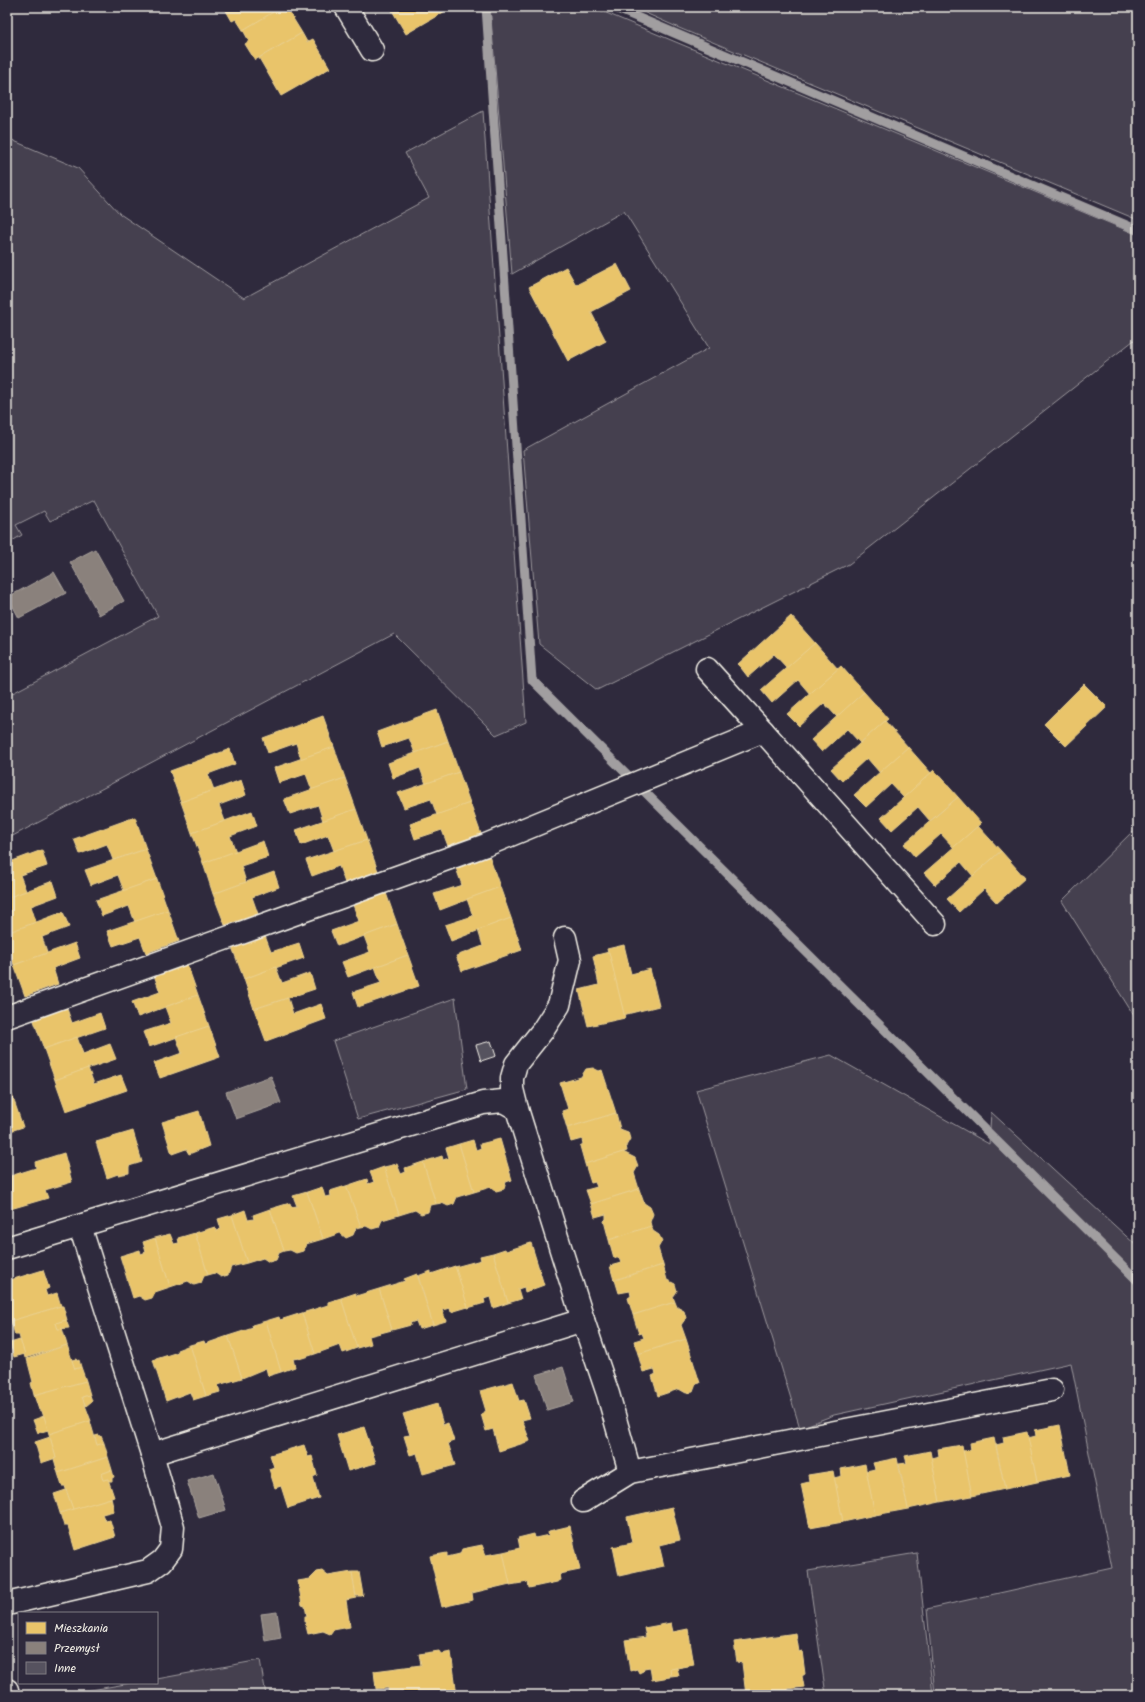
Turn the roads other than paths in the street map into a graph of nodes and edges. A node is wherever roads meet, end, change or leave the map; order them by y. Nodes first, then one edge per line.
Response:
1 (346, 7) edge
2 (372, 50) dead end
3 (707, 669) dead end
4 (763, 731) junction
5 (935, 924) dead end
6 (565, 938) dead end
7 (7, 1017) edge
8 (517, 1109) junction
9 (80, 1226) junction
10 (7, 1248) edge
11 (583, 1320) junction
12 (1052, 1390) dead end
13 (152, 1454) junction
14 (630, 1472) junction
15 (583, 1501) dead end
16 (7, 1604) edge
17 (7, 1690) edge
18 (8, 1695) edge

1 - 2 street
3 - 4 street
4 - 5 street
4 - 7 street
6 - 8 street
8 - 9 street
8 - 11 street
9 - 10 street
9 - 13 street
11 - 13 street
11 - 14 street
12 - 14 street
13 - 16 street
14 - 15 street
17 - 18 street

